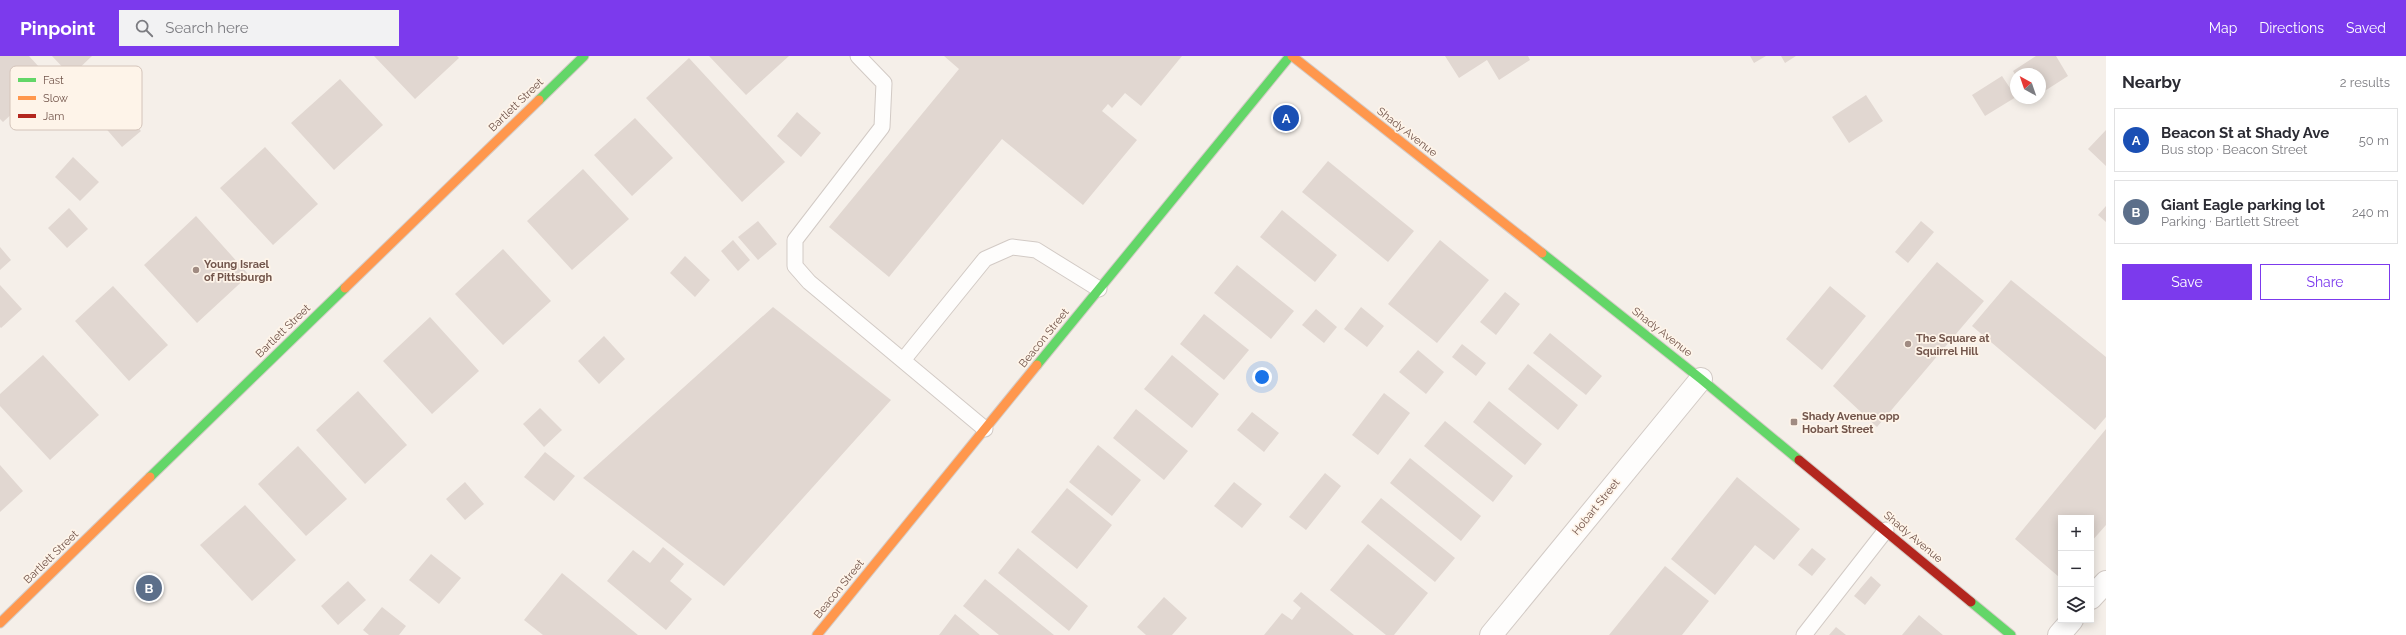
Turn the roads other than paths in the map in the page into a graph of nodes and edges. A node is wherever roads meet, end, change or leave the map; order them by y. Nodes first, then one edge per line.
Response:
1 (584, 56) edge
2 (858, 56) edge
3 (1291, 56) edge
4 (1099, 289) junction
5 (904, 359) junction
6 (1701, 379) junction
7 (985, 429) junction
8 (1886, 530) junction
9 (2106, 582) edge
10 (2094, 595) edge
11 (0, 623) edge
12 (2069, 623) edge
13 (817, 635) edge
14 (1491, 635) edge
15 (1804, 635) edge
16 (2011, 635) edge
17 (2059, 635) edge

1 - 11 main road, Bartlett Street
2 - 5 lane
3 - 4 main road, Beacon Street
3 - 6 main road, Shady Avenue
4 - 5 lane
4 - 7 main road, Beacon Street
5 - 7 lane
6 - 8 main road, Shady Avenue
6 - 14 street, Hobart Street
7 - 13 main road, Beacon Street
8 - 15 lane
8 - 16 main road, Shady Avenue
9 - 10 street
12 - 17 street

